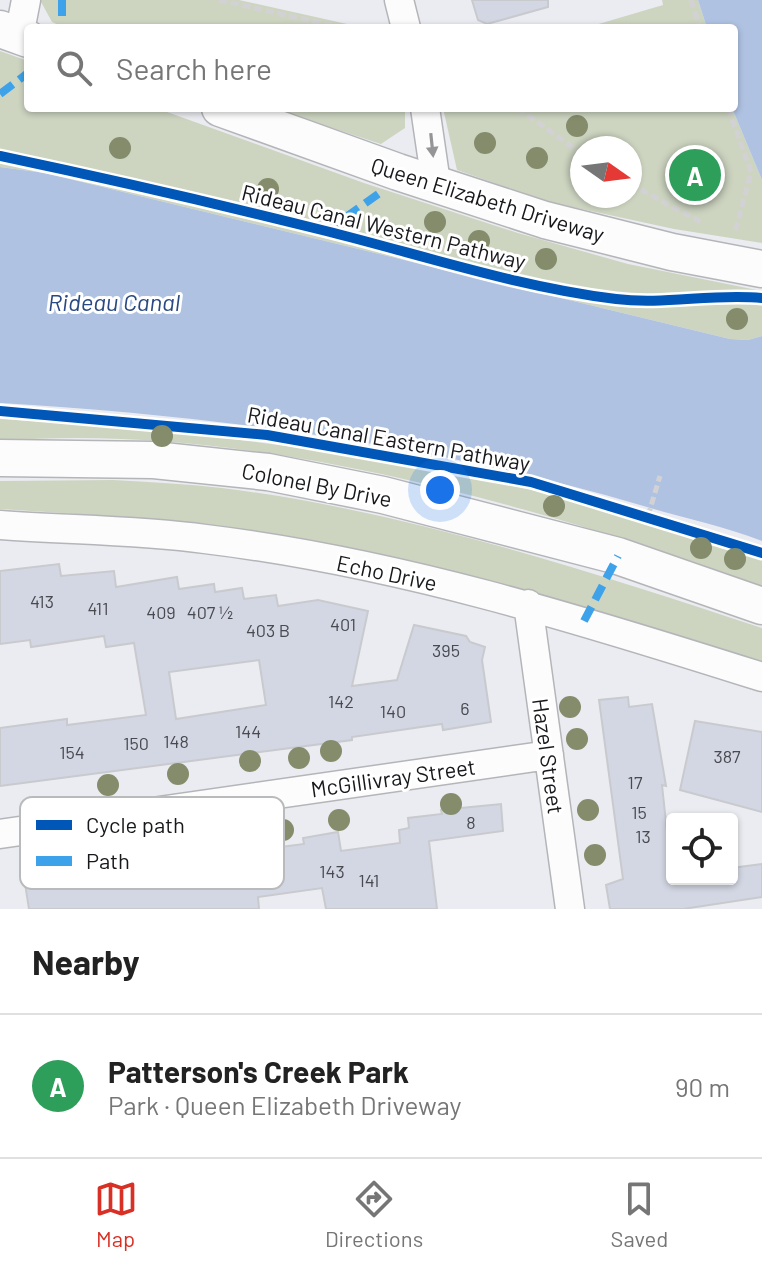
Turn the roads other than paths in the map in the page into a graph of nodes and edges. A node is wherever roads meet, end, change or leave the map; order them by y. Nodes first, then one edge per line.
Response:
1 (26, 0) edge
2 (399, 0) edge
3 (405, 24) edge
4 (16, 34) edge
5 (232, 112) edge
6 (426, 112) edge
7 (436, 183) junction
8 (755, 254) edge
9 (0, 458) edge
10 (0, 525) edge
11 (528, 604) junction
12 (762, 606) edge
13 (762, 677) edge
14 (549, 755) junction
15 (257, 797) edge
16 (20, 831) edge
17 (0, 834) edge
18 (570, 909) edge

1 - 4 street
2 - 3 street
5 - 7 main road, Queen Elizabeth Driveway
6 -> 7 street
7 - 8 main road, Queen Elizabeth Driveway
9 - 12 main road, Colonel By Drive
10 - 11 street, Echo Drive
11 - 13 street, Echo Drive
11 - 14 street, Hazel Street
14 - 15 street, McGillivray Street
14 - 18 street, Hazel Street
16 - 17 street, McGillivray Street

